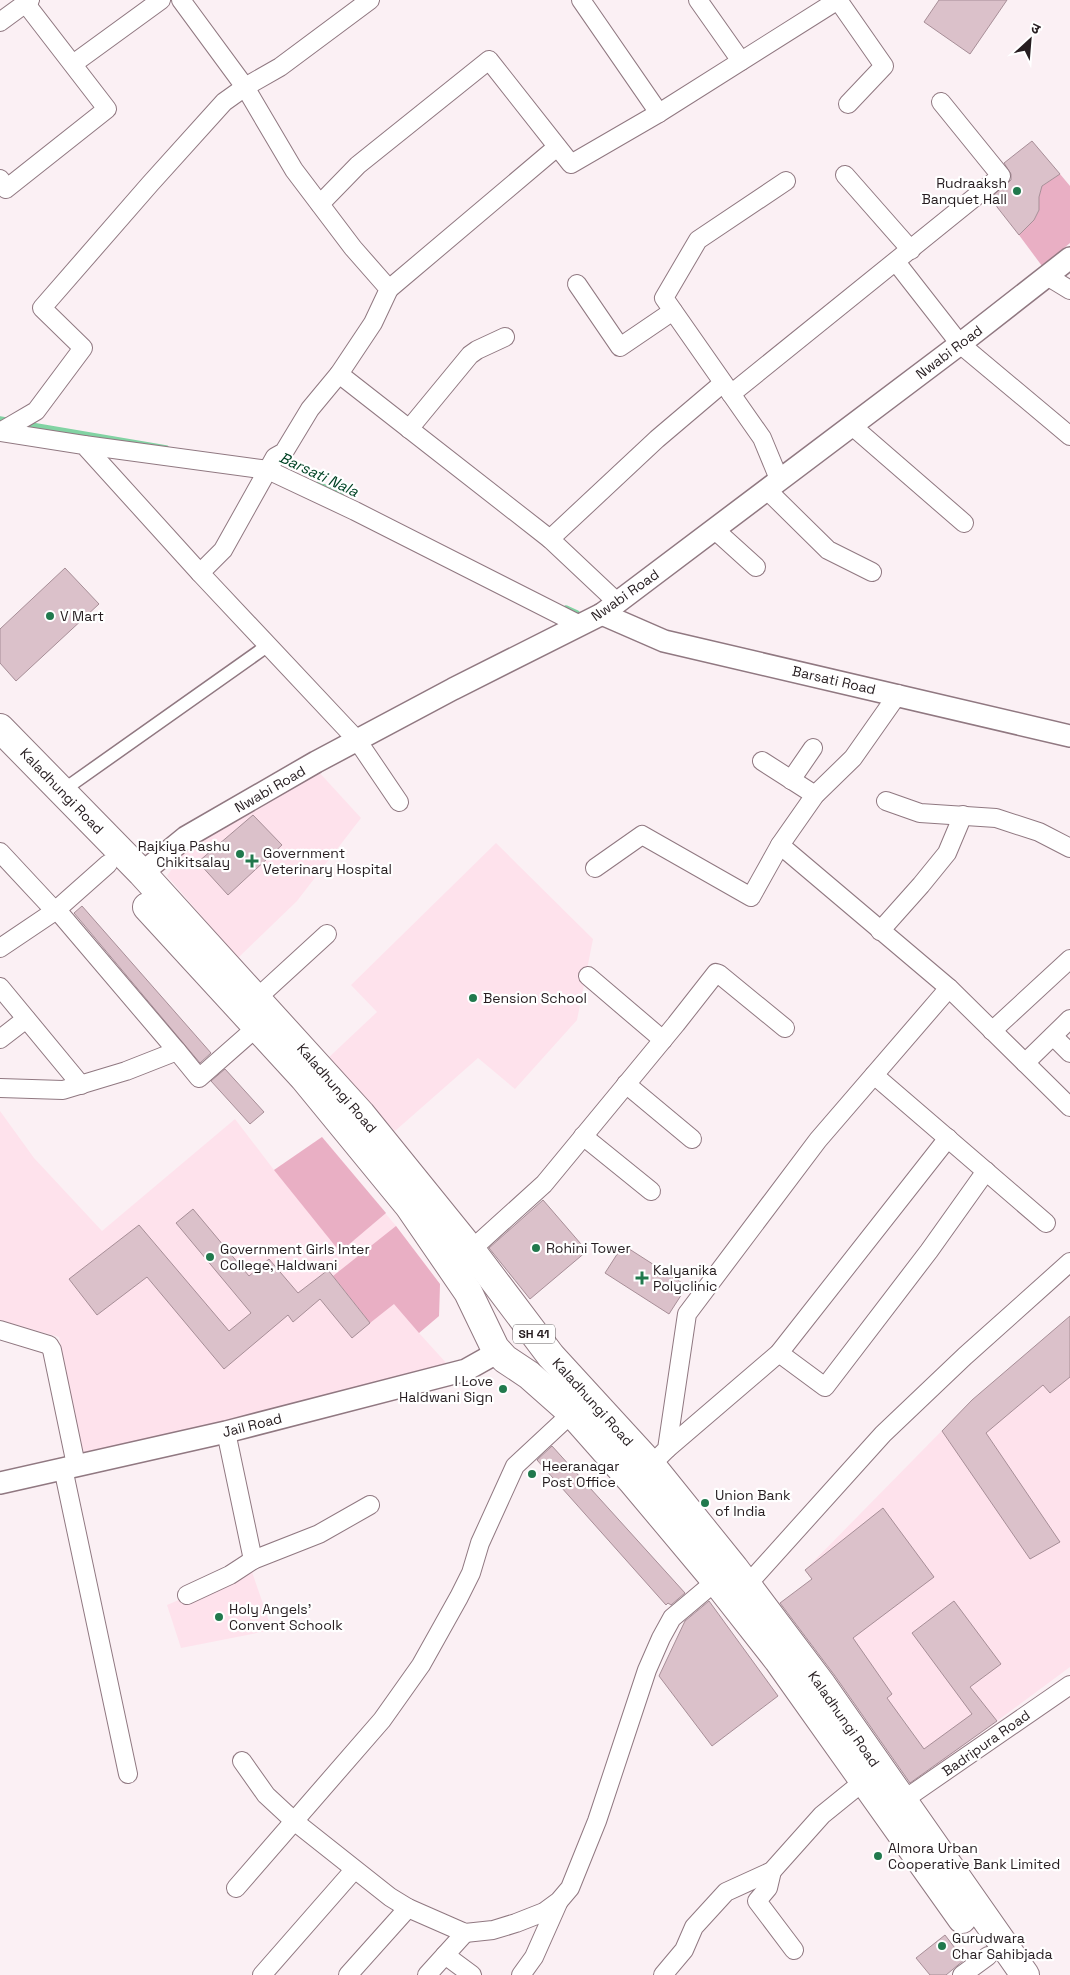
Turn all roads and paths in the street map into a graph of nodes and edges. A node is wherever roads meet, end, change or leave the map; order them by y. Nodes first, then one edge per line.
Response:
1 (161, 0) edge
2 (181, 0) edge
3 (370, 0) edge
4 (581, 0) edge
5 (698, 0) edge
6 (839, 0) edge
7 (28, 2) edge
8 (819, 5) edge
9 (0, 22) edge
10 (741, 61) junction
11 (73, 64) junction
12 (245, 87) junction
13 (942, 102) dead end
14 (848, 104) dead end
15 (659, 113) junction
16 (557, 147) junction
17 (845, 175) dead end
18 (786, 181) dead end
19 (3, 184) edge
20 (320, 204) junction
21 (910, 250) junction
22 (1070, 258) edge
23 (896, 262) junction
24 (1048, 276) junction
25 (577, 284) dead end
26 (389, 289) junction
27 (1070, 290) edge
28 (673, 311) junction
29 (505, 337) dead end
30 (960, 344) junction
31 (339, 374) junction
32 (727, 388) junction
33 (851, 425) junction
34 (410, 429) junction
35 (3, 431) edge
36 (1070, 436) edge
37 (84, 445) junction
38 (272, 464) junction
39 (773, 484) junction
40 (964, 523) dead end
41 (714, 529) junction
42 (550, 539) junction
43 (756, 567) dead end
44 (872, 572) dead end
45 (200, 573) junction
46 (610, 608) junction
47 (580, 626) junction
48 (267, 646) junction
49 (898, 694) junction
50 (0, 728) edge
51 (1070, 736) edge
52 (357, 740) junction
53 (813, 748) dead end
54 (0, 755) edge
55 (762, 761) dead end
56 (791, 780) junction
57 (62, 791) junction
58 (815, 795) junction
59 (886, 801) dead end
60 (399, 802) dead end
61 (963, 815) junction
62 (780, 846) junction
63 (1070, 848) edge
64 (0, 852) edge
65 (108, 864) junction
66 (595, 868) dead end
67 (136, 879) junction
68 (56, 911) junction
69 (880, 931) junction
70 (327, 934) dead end
71 (0, 948) edge
72 (1070, 959) edge
73 (588, 976) dead end
74 (0, 987) edge
75 (948, 988) junction
76 (257, 998) junction
77 (26, 1019) junction
78 (1070, 1019) edge
79 (257, 1027) junction
80 (785, 1028) dead end
81 (992, 1031) junction
82 (1052, 1036) junction
83 (0, 1039) edge
84 (663, 1040) junction
85 (178, 1051) junction
86 (1070, 1053) edge
87 (1024, 1063) junction
88 (874, 1075) junction
89 (626, 1084) junction
90 (81, 1085) junction
91 (0, 1088) edge
92 (1070, 1107) edge
93 (583, 1136) junction
94 (948, 1138) junction
95 (692, 1139) dead end
96 (986, 1170) junction
97 (651, 1191) dead end
98 (1046, 1223) dead end
99 (471, 1250) junction
100 (1070, 1262) edge
101 (514, 1308) junction
102 (485, 1328) junction
103 (0, 1330) edge
104 (498, 1352) junction
105 (779, 1353) junction
106 (551, 1356) junction
107 (529, 1375) junction
108 (572, 1414) junction
109 (226, 1432) junction
110 (650, 1465) junction
111 (69, 1467) junction
112 (0, 1482) edge
113 (370, 1505) dead end
114 (253, 1560) junction
115 (716, 1581) junction
116 (747, 1585) junction
117 (187, 1595) dead end
118 (1070, 1685) edge
119 (242, 1762) dead end
120 (128, 1774) dead end
121 (864, 1782) junction
122 (894, 1806) junction
123 (294, 1821) junction
124 (354, 1870) junction
125 (772, 1871) junction
126 (236, 1888) dead end
127 (559, 1901) junction
128 (408, 1908) junction
129 (465, 1933) junction
130 (794, 1950) dead end
131 (445, 1955) junction
132 (997, 1958) edge
133 (262, 1975) edge
134 (348, 1975) edge
135 (427, 1975) edge
136 (472, 1975) edge
137 (521, 1975) edge
138 (664, 1975) edge
139 (962, 1975) edge
140 (1025, 1975) edge

1 - 11 street
2 - 12 street
3 - 12 street
4 - 15 street
5 - 10 street
6 - 8 street
6 - 14 street
7 - 9 street
7 - 11 street
8 - 10 street
10 - 15 street
11 - 19 street
12 - 20 street
12 - 35 street
13 - 21 street
15 - 16 street
16 - 20 street
16 - 26 street
17 - 21 street
18 - 28 street
20 - 26 street
21 - 23 street
22 - 24 street, Nwabi Road
23 - 30 street
23 - 32 street
24 - 27 street
24 - 30 street, Nwabi Road
25 - 28 street
26 - 31 street
28 - 32 street
29 - 34 street
30 - 33 street, Nwabi Road
30 - 36 street
31 - 34 street
31 - 38 street
32 - 39 street
32 - 42 street
33 - 39 street, Nwabi Road
33 - 40 street
34 - 42 street
35 - 37 street
37 - 38 street
37 - 45 street
38 - 45 street
38 - 47 street
39 - 41 street, Nwabi Road
39 - 44 street
41 - 43 street
41 - 46 street, Nwabi Road
42 - 46 street
45 - 48 street
46 - 47 street, Nwabi Road
46 - 49 street, Barsati Road
47 - 52 street, Nwabi Road
48 - 52 street
48 - 57 street
49 - 51 street, Barsati Road
49 - 58 street
50 - 57 main road, Kaladhungi Road / SH 41
52 - 60 street
52 - 67 street, Nwabi Road
53 - 56 street
54 - 65 main road, Kaladhungi Road / SH 41
55 - 56 street
56 - 58 street
57 - 67 main road, Kaladhungi Road / SH 41
58 - 62 street
59 - 61 street
61 - 63 street
61 - 69 street
62 - 66 street
62 - 69 street
64 - 68 street
65 - 67 main road, Kaladhungi Road / SH 41
65 - 68 street
67 - 76 main road, Kaladhungi Road / SH 41
67 - 79 main road, Kaladhungi Road / SH 41
68 - 71 street
68 - 85 street
69 - 75 street
70 - 76 street
72 - 81 street
73 - 84 street
74 - 77 street
75 - 81 street
75 - 88 street
76 - 99 main road, Kaladhungi Road / SH 41
77 - 83 street
77 - 90 street
78 - 82 street
79 - 85 street
79 - 102 main road, Kaladhungi Road / SH 41
80 - 84 street
81 - 87 street
82 - 86 street
82 - 87 street
84 - 89 street
85 - 90 street
87 - 92 street
88 - 94 street
88 - 110 street
89 - 93 street
89 - 95 street
90 - 91 street
93 - 97 street
93 - 99 street
94 - 96 street
94 - 105 street
96 - 98 street
96 - 105 street
99 - 101 main road, Kaladhungi Road / SH 41
100 - 116 street
101 - 102 main road
101 - 106 main road, Kaladhungi Road / SH 41
102 - 104 main road, Kaladhungi Road / SH 41
103 - 111 street
104 - 107 main road, Kaladhungi Road / SH 41
104 - 109 street, Jail Road
105 - 110 street
106 - 107 main road
106 - 110 main road, Kaladhungi Road / SH 41
107 - 108 main road, Kaladhungi Road / SH 41
108 - 110 main road, Kaladhungi Road / SH 41
108 - 123 street
109 - 111 street, Jail Road
109 - 114 street
110 - 115 main road, Kaladhungi Road / SH 41
110 - 116 main road, Kaladhungi Road / SH 41
111 - 112 street, Jail Road
111 - 120 street
113 - 114 street
114 - 117 street
115 - 121 main road, Kaladhungi Road / SH 41
115 - 127 street
116 - 122 main road, Kaladhungi Road / SH 41
118 - 122 street, Badripura Road
119 - 123 street
121 - 122 main road, Kaladhungi Road / SH 41
121 - 125 street
122 - 132 main road, Kaladhungi Road / SH 41
123 - 124 street
123 - 126 street
124 - 128 street
124 - 133 street
125 - 130 street
125 - 138 street
127 - 129 street
127 - 137 street
128 - 129 street
128 - 134 street
129 - 131 street
131 - 135 street
131 - 136 street
132 - 139 street
132 - 140 main road, Kaladhungi Road / SH 41

